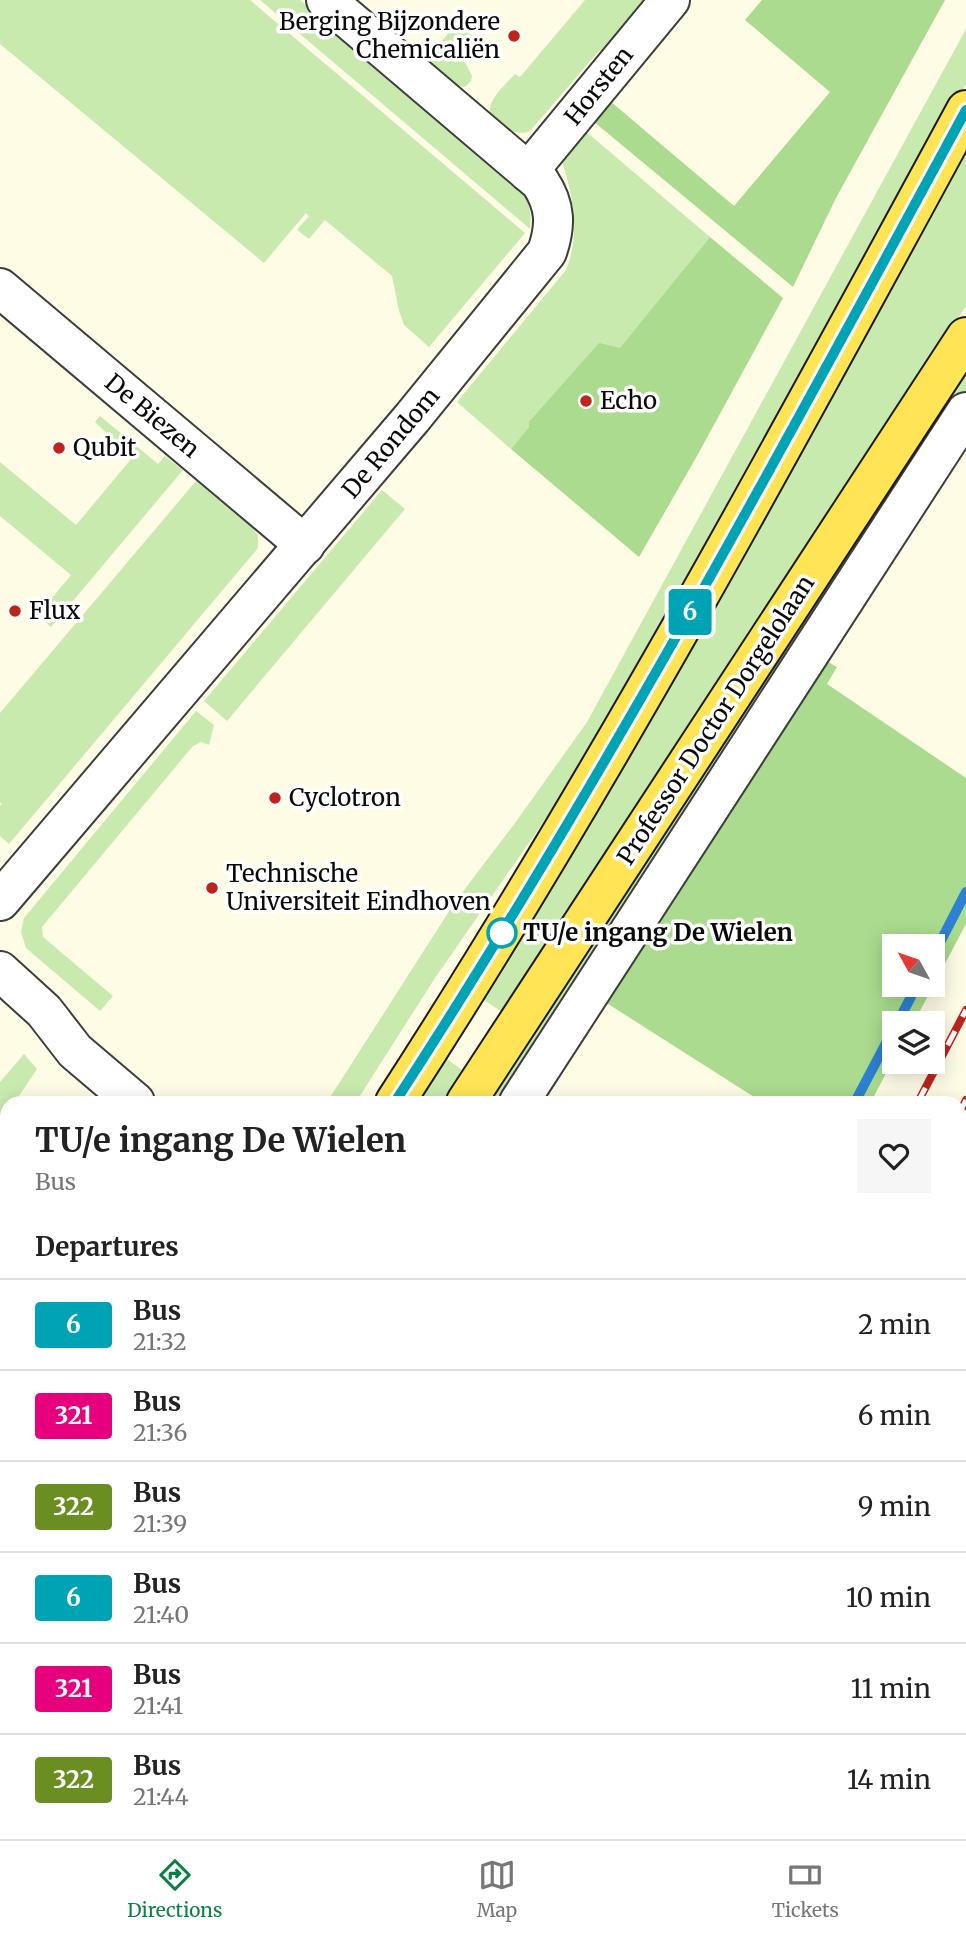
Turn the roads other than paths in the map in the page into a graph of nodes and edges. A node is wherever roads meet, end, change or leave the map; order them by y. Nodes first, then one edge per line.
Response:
1 (326, 0) edge
2 (670, 0) edge
3 (966, 110) edge
4 (528, 172) junction
5 (0, 288) edge
6 (966, 337) edge
7 (966, 412) edge
8 (305, 545) junction
9 (0, 901) edge
10 (0, 971) edge
11 (44, 1011) junction
12 (128, 1096) edge
13 (154, 1096) edge
14 (399, 1096) edge
15 (470, 1096) edge
16 (523, 1096) edge

1 - 4 street, De Rondom
2 - 4 street, Horsten
3 - 14 main road
4 - 8 street, De Rondom
5 - 8 street, De Biezen
6 - 15 main road, Professor Doctor Dorgelolaan
7 - 16 street, Professor Doctor Dorgelolaan
8 - 9 street, De Rondom
10 - 11 street
11 - 12 street
11 - 13 street

